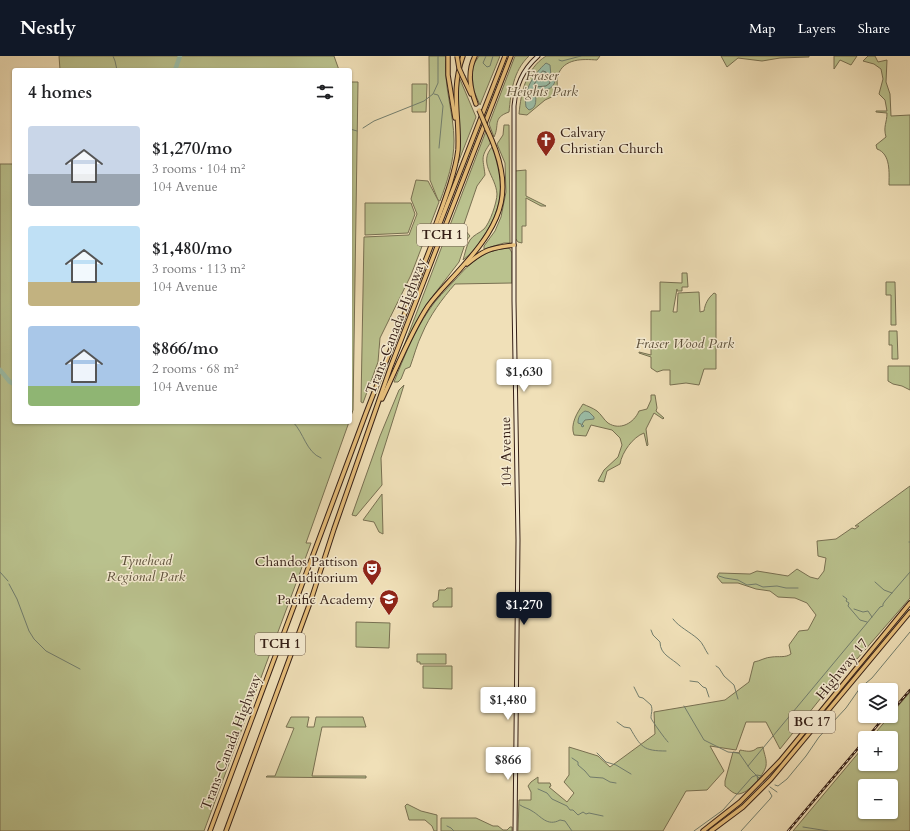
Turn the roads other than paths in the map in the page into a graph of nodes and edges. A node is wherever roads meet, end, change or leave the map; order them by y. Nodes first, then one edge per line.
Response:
1 (448, 56) edge
2 (457, 56) edge
3 (463, 56) edge
4 (475, 56) edge
5 (504, 56) edge
6 (511, 56) edge
7 (538, 56) edge
8 (476, 104) junction
9 (457, 130) junction
10 (514, 245) junction
11 (461, 268) junction
12 (419, 274) junction
13 (374, 415) junction
14 (910, 603) edge
15 (910, 612) edge
16 (210, 831) edge
17 (226, 831) edge
18 (515, 831) edge
19 (704, 831) edge
20 (711, 831) edge

1 - 9 highway
2 - 8 highway, bridge
3 - 9 highway
4 - 8 highway
5 - 12 highway, Trans-Canada Highway / TCH 1
6 - 13 highway, Trans-Canada Highway / TCH 1
7 - 10 main road, 104 Avenue
8 - 11 highway, bridge
9 - 12 highway
10 - 11 highway
10 - 18 main road, 104 Avenue
11 - 13 highway
12 - 16 highway, Trans-Canada Highway / TCH 1
13 - 17 highway, Trans-Canada Highway / TCH 1
14 - 19 highway, Highway 17 / BC 17
15 - 20 highway, Highway 17 / BC 17

